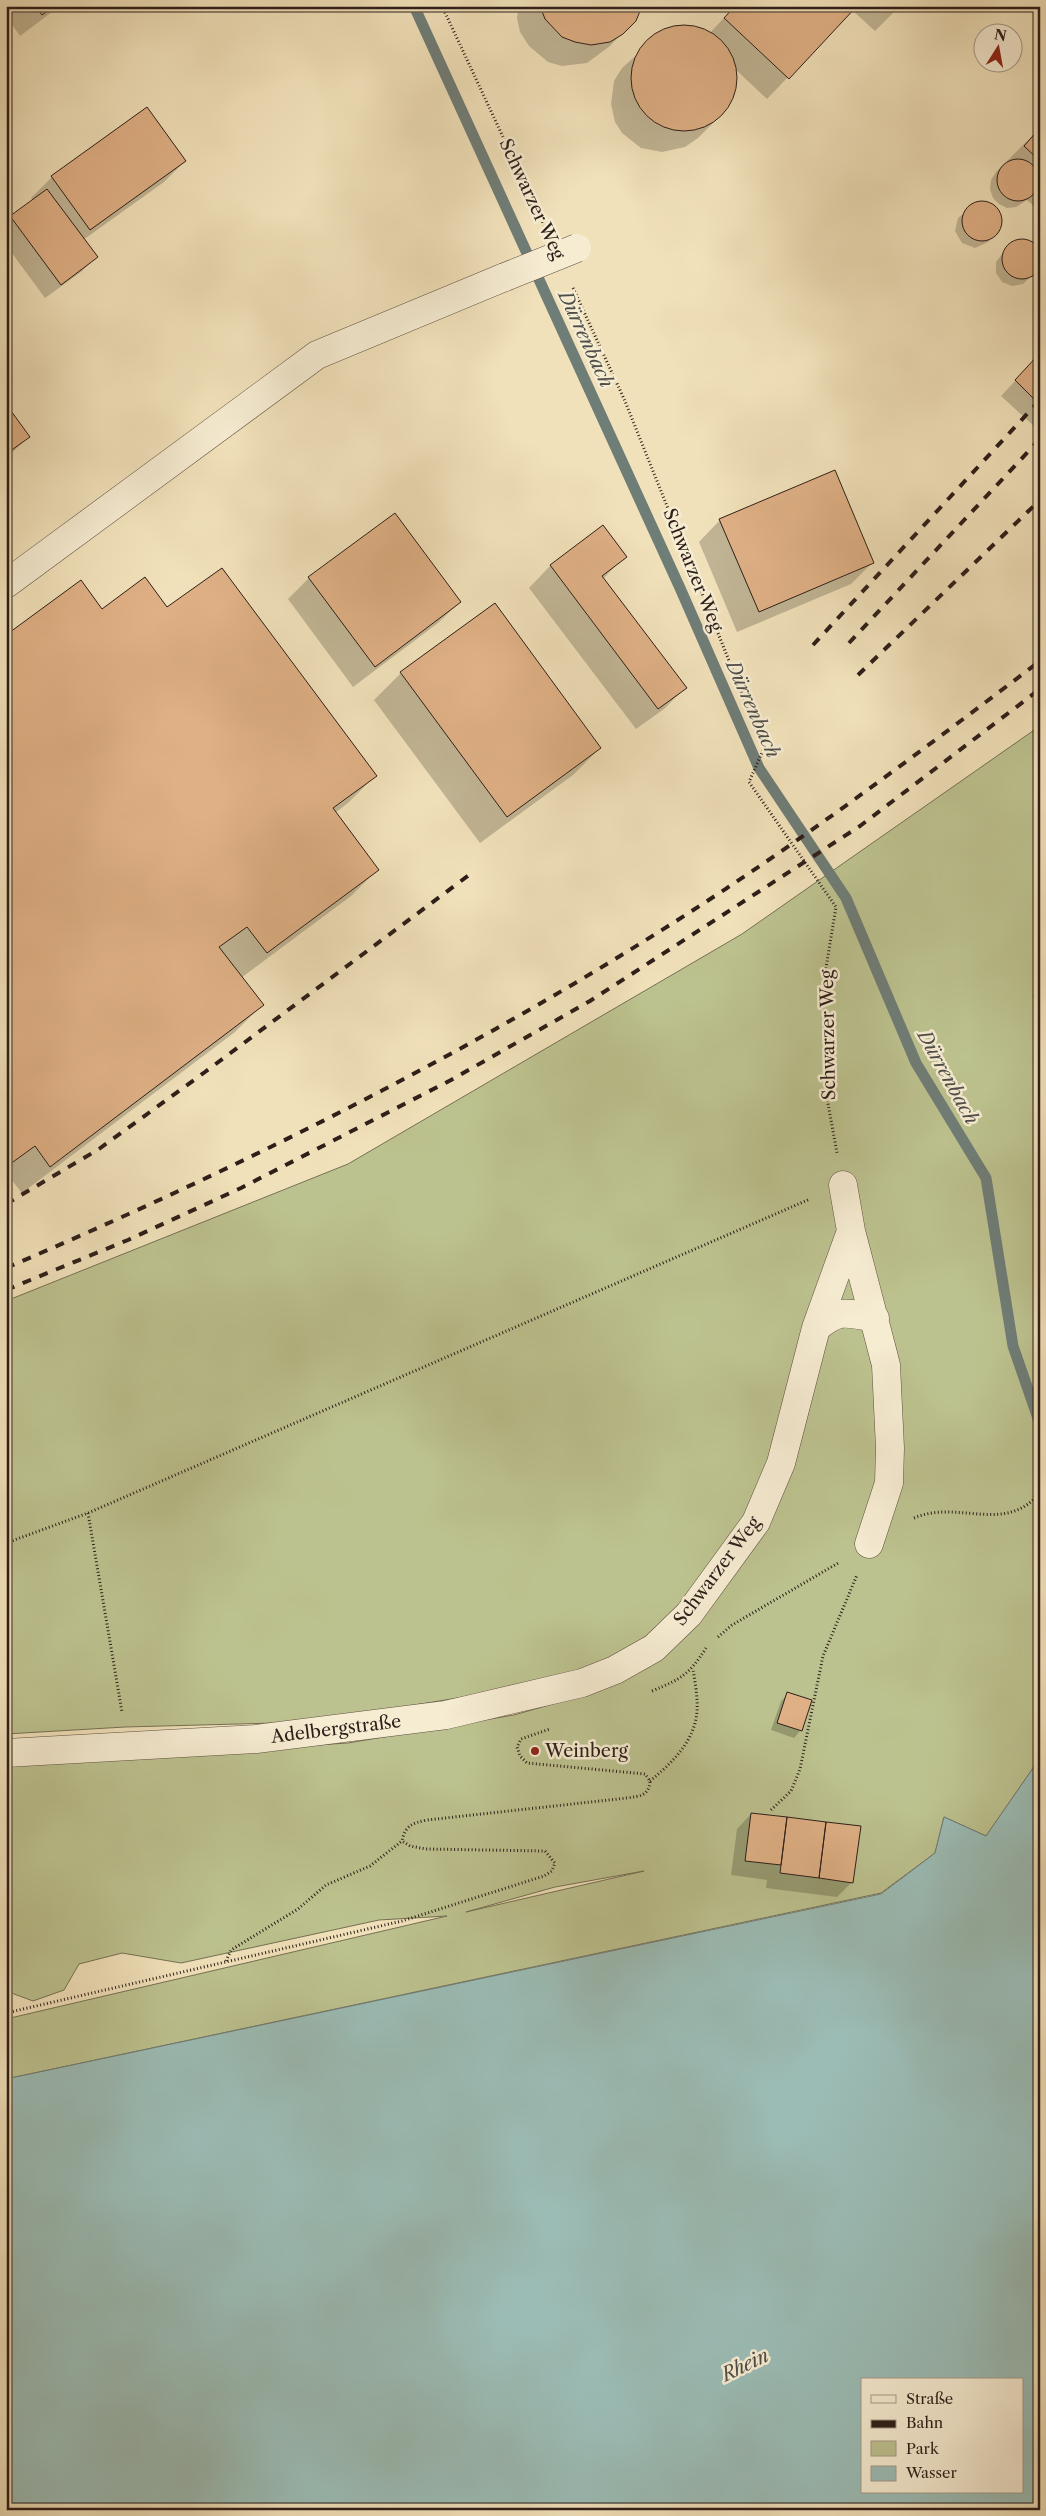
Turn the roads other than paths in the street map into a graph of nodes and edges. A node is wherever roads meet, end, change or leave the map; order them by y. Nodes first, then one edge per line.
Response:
1 (578, 248) dead end
2 (6, 584) edge
3 (843, 1185) road end
4 (851, 1230) junction
5 (875, 1318) junction
6 (816, 1328) junction
7 (873, 1536) road end
8 (654, 1648) joint
9 (6, 1753) edge

1 - 2 street, bridge
3 - 4 street, Schwarzer Weg
4 - 5 street, Schwarzer Weg
4 - 6 street, Schwarzer Weg
5 - 6 street
5 - 7 street, Schwarzer Weg
6 - 8 street, Schwarzer Weg
8 - 9 street, Adelbergstraße

